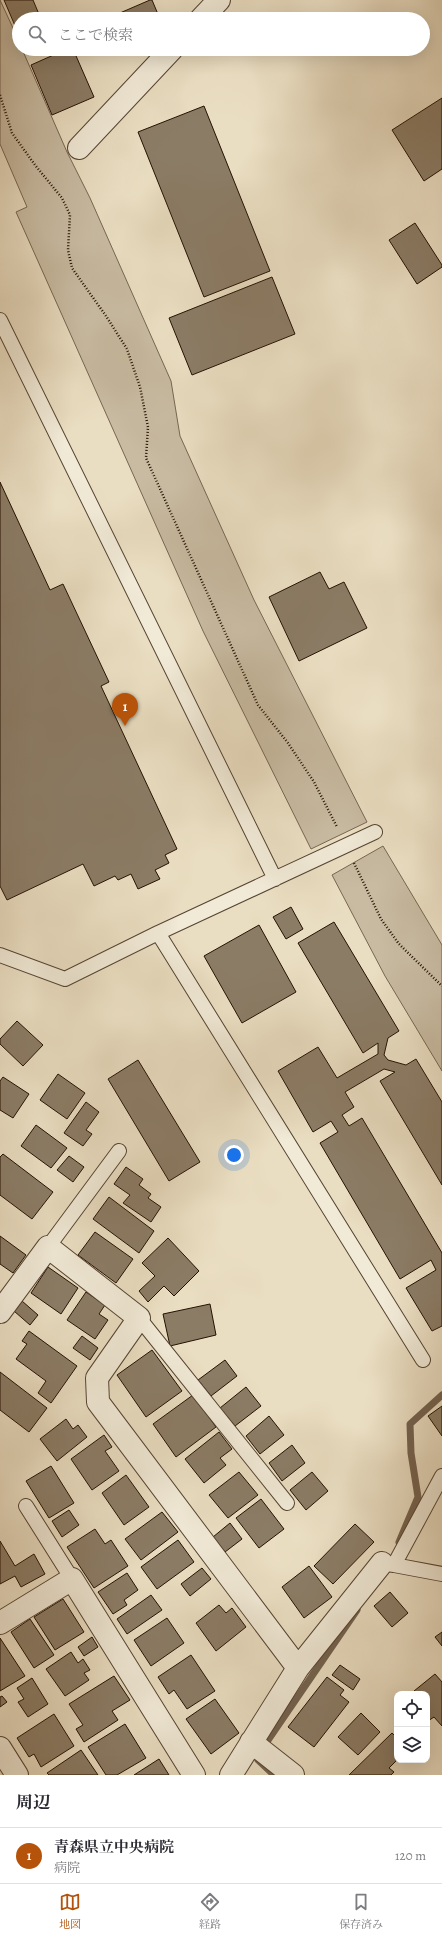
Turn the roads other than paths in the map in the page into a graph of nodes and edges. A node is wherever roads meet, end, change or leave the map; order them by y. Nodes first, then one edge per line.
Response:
1 (219, 0) edge
2 (208, 12) edge
3 (165, 56) edge
4 (79, 148) dead end
5 (0, 320) edge
6 (375, 832) dead end
7 (274, 879) junction
8 (158, 933) junction
9 (0, 955) edge
10 (119, 1151) dead end
11 (48, 1247) junction
12 (0, 1312) edge
13 (139, 1318) junction
14 (423, 1360) dead end
15 (442, 1476) edge
16 (287, 1504) dead end
17 (26, 1506) dead end
18 (388, 1564) junction
19 (442, 1574) edge
20 (72, 1578) junction
21 (0, 1623) edge
22 (298, 1668) junction
23 (250, 1742) junction
24 (0, 1748) edge
25 (17, 1775) edge
26 (194, 1775) edge
27 (231, 1775) edge
28 (293, 1775) edge

1 - 2 street
3 - 4 street
5 - 7 lane
6 - 7 lane
7 - 8 lane
8 - 9 lane
8 - 14 lane
10 - 11 lane
11 - 12 street
11 - 13 street
13 - 16 lane
13 - 22 street
15 - 18 lane
17 - 20 lane
18 - 19 lane
18 - 22 street
20 - 21 street
20 - 26 street
22 - 23 street
23 - 27 street
23 - 28 street
24 - 25 street

